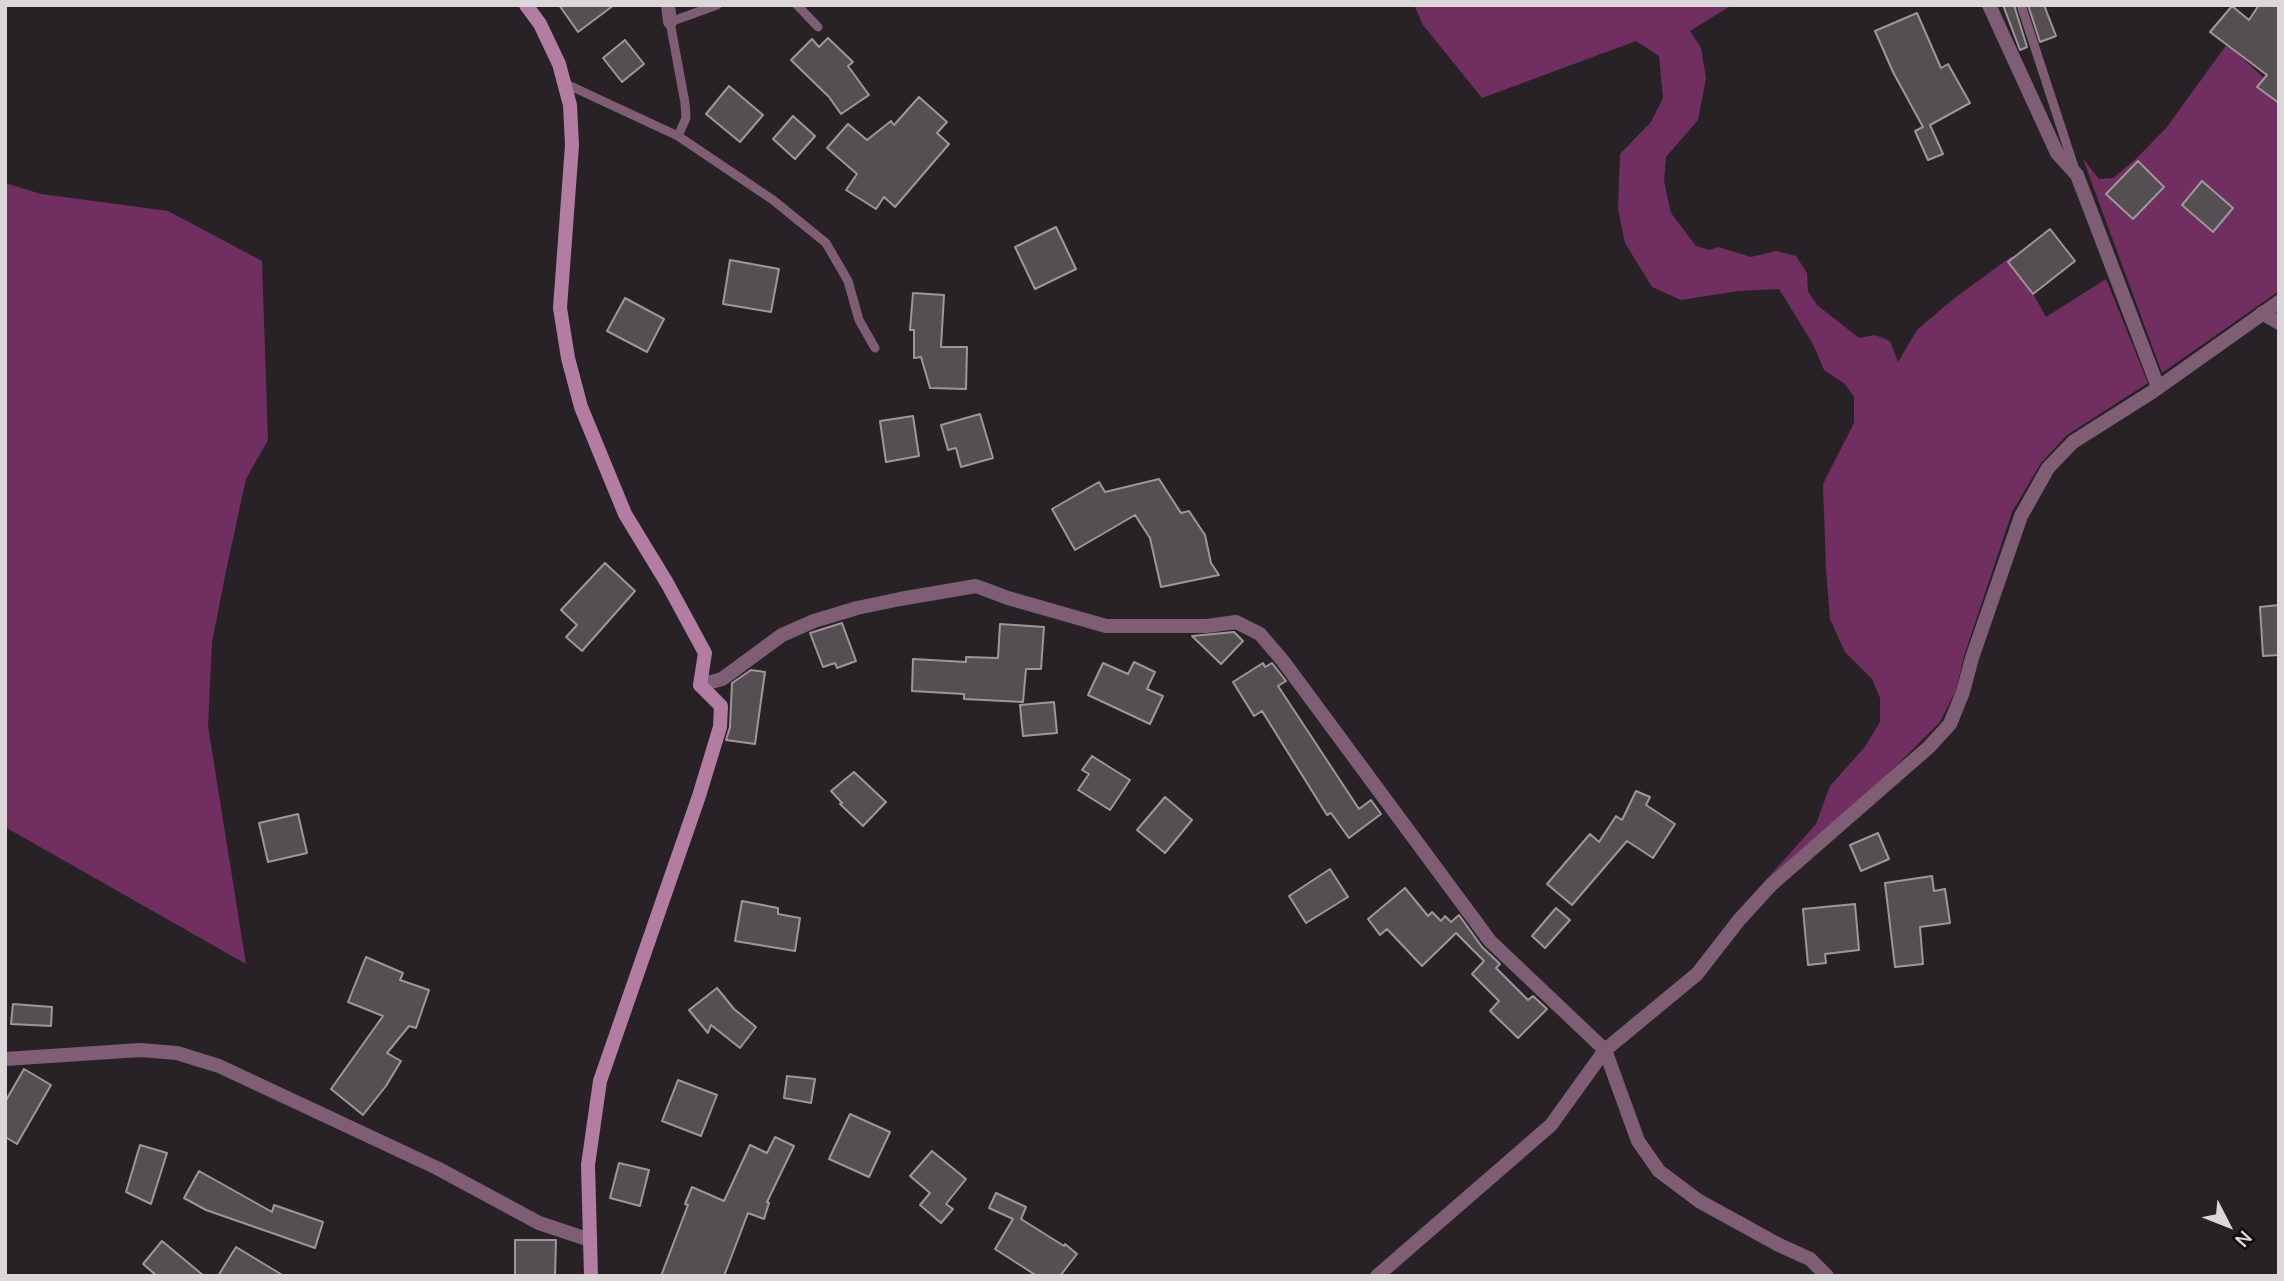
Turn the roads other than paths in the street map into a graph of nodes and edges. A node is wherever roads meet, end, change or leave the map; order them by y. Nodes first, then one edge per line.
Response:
1 (526, 5) edge
2 (668, 5) edge
3 (717, 5) edge
4 (797, 5) edge
5 (1989, 5) edge
6 (2021, 5) edge
7 (670, 22) junction
8 (818, 27) dead end
9 (564, 83) junction
10 (678, 136) junction
11 (2077, 175) junction
12 (2279, 302) edge
13 (2262, 313) junction
14 (2279, 323) edge
15 (875, 348) dead end
16 (2158, 387) junction
17 (700, 685) junction
18 (1605, 1050) junction
19 (5, 1059) edge
20 (590, 1240) junction
21 (591, 1276) edge
22 (1377, 1276) edge
23 (1827, 1276) edge

1 - 9 main road
2 - 7 street
3 - 7 lane
4 - 8 lane
5 - 11 street
6 - 11 lane
7 - 10 lane
9 - 10 lane
9 - 17 main road
10 - 15 lane
11 - 16 street
12 - 13 street
13 - 14 street
13 - 16 street
16 - 18 street
17 - 18 street
17 - 20 main road
18 - 22 street
18 - 23 street
19 - 20 street
20 - 21 main road

